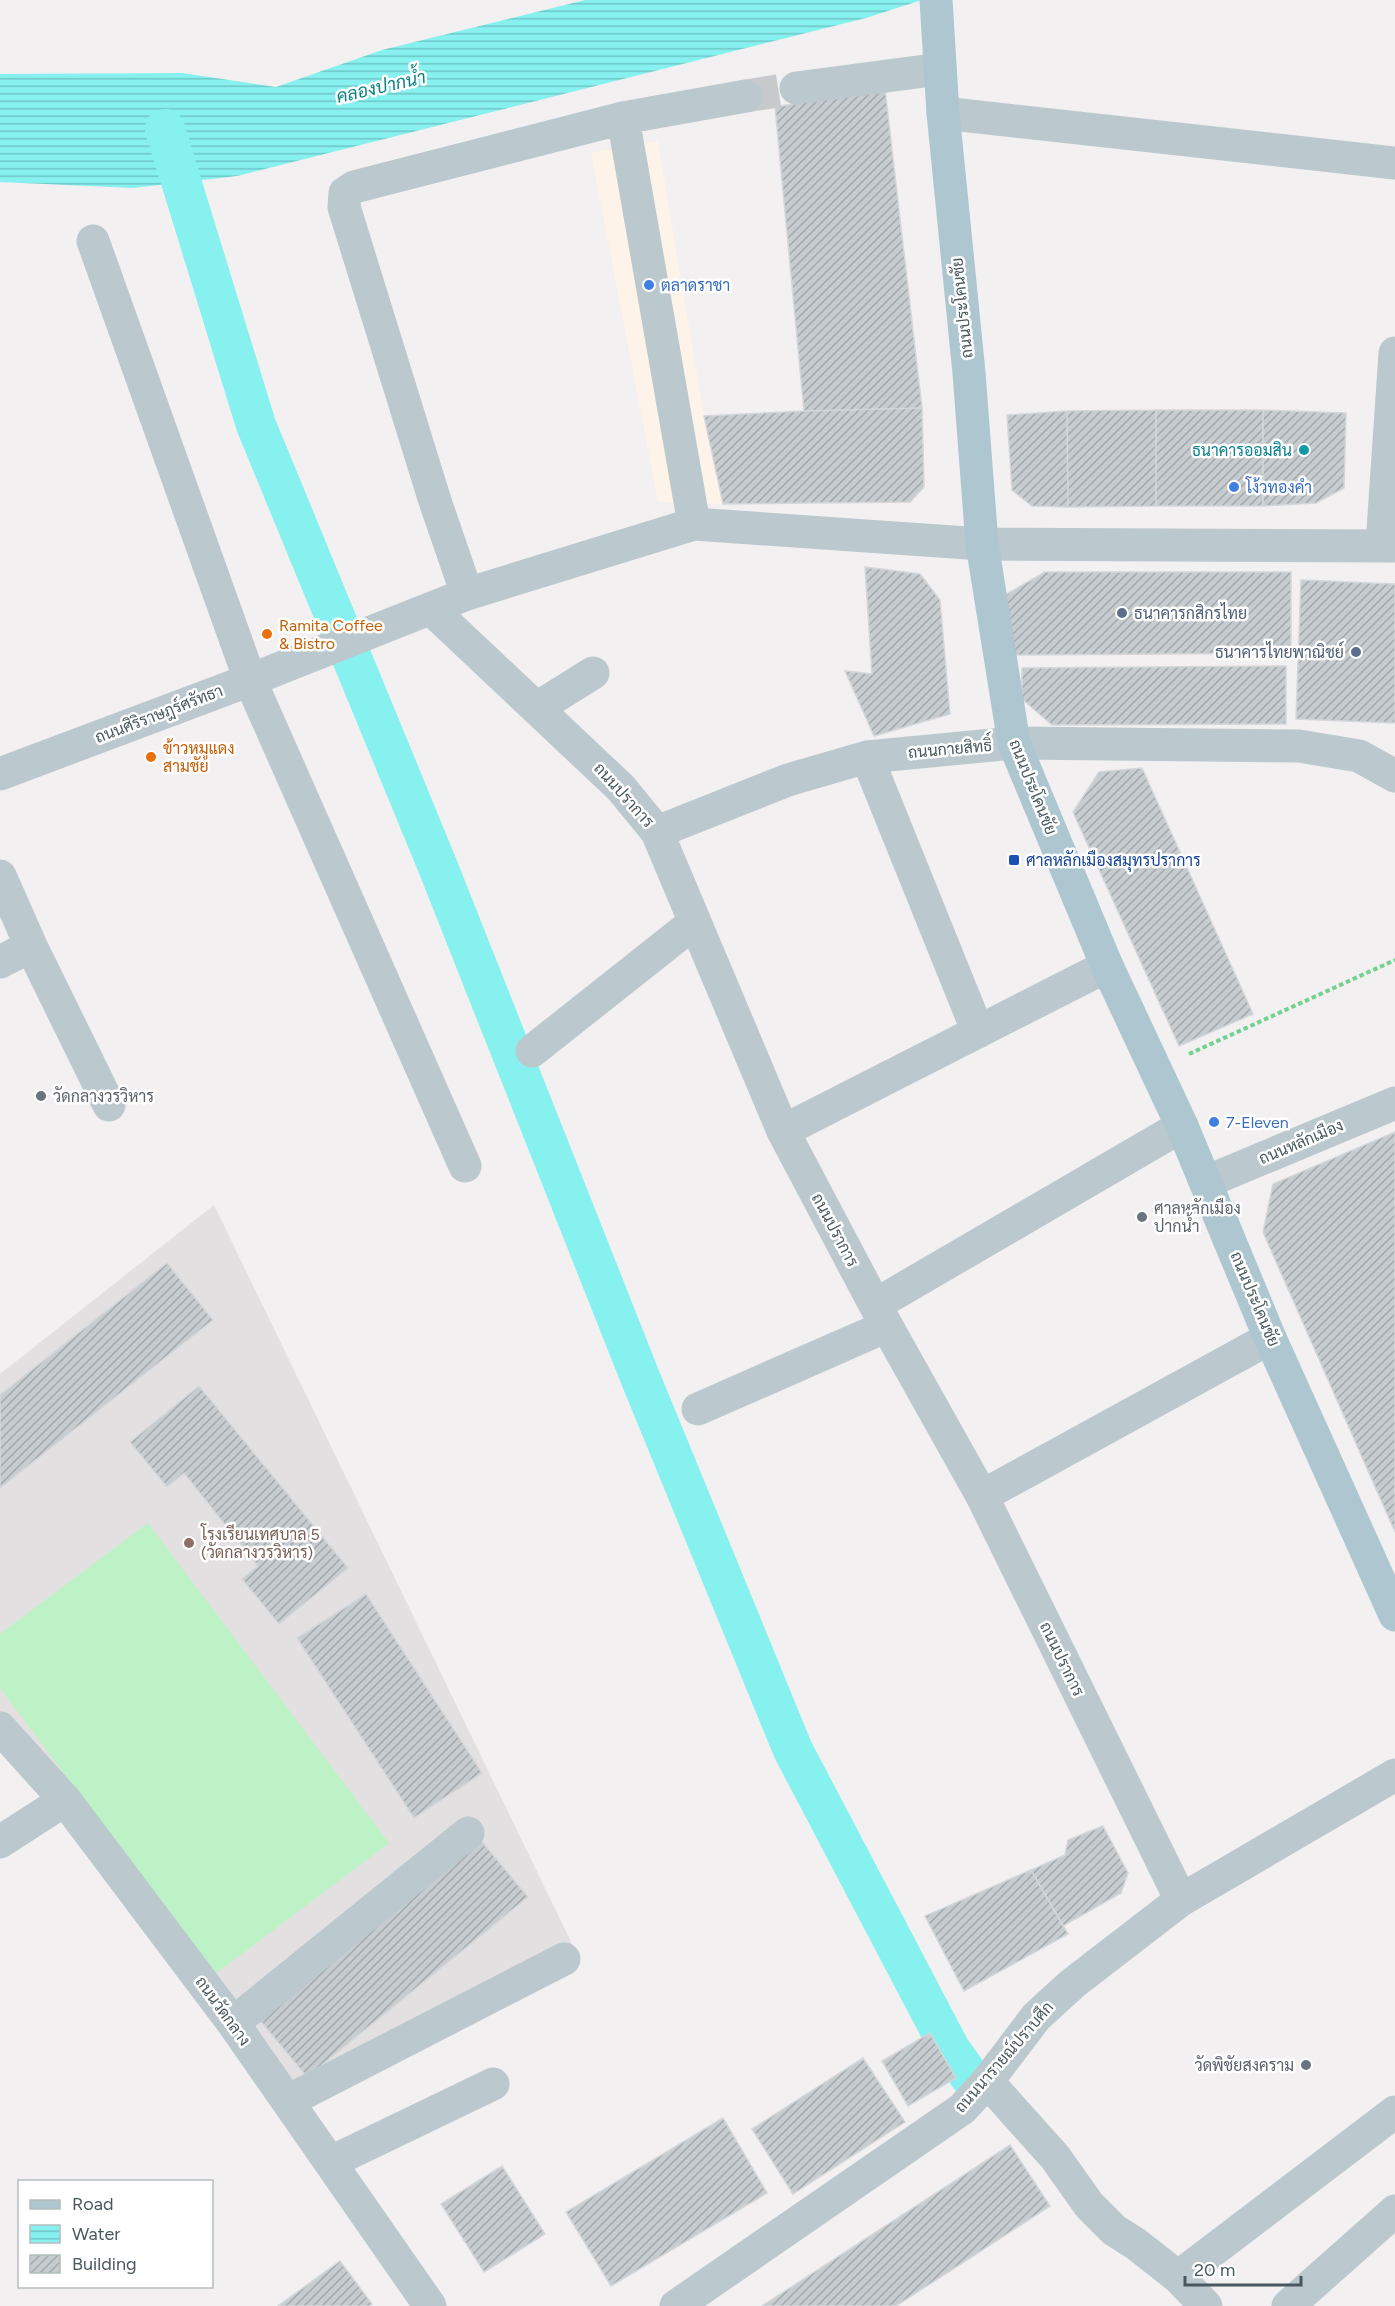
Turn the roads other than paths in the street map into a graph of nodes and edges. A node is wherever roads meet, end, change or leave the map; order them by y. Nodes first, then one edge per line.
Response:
1 (937, 15) edge
2 (940, 69) junction
3 (796, 88) tunnel mouth
4 (746, 96) tunnel mouth
5 (943, 112) junction
6 (623, 118) junction
7 (1395, 163) edge
8 (93, 241) dead end
9 (1395, 353) edge
10 (694, 524) junction
11 (982, 544) junction
12 (1389, 545) edge
13 (467, 594) junction
14 (431, 609) junction
15 (593, 673) dead end
16 (250, 680) junction
17 (537, 708) junction
18 (1014, 743) junction
19 (867, 757) junction
20 (0, 774) edge
21 (1395, 776) edge
22 (657, 832) junction
23 (0, 876) edge
24 (695, 922) junction
25 (32, 946) junction
26 (0, 962) edge
27 (1107, 966) junction
28 (978, 1032) junction
29 (532, 1051) dead end
30 (1395, 1103) edge
31 (109, 1105) dead end
32 (1182, 1126) junction
33 (783, 1131) junction
34 (465, 1166) dead end
35 (1206, 1182) junction
36 (881, 1316) junction
37 (1270, 1338) junction
38 (698, 1409) dead end
39 (982, 1496) junction
40 (1395, 1615) edge
41 (0, 1728) edge
42 (1395, 1775) edge
43 (65, 1800) junction
44 (468, 1833) dead end
45 (0, 1842) edge
46 (1181, 1900) junction
47 (564, 1959) dead end
48 (232, 2023) junction
49 (987, 2081) junction
50 (493, 2084) dead end
51 (288, 2101) junction
52 (1395, 2112) edge
53 (331, 2162) junction
54 (1395, 2211) edge
55 (1178, 2277) junction
56 (430, 2306) edge
57 (676, 2306) edge
58 (1206, 2306) edge
59 (1288, 2306) edge

1 - 2 main road, ถนนประโคนชัย
2 - 3 street
2 - 5 main road, ถนนประโคนชัย
4 - 6 street
5 - 7 street
5 - 11 main road, ถนนประโคนชัย
6 - 10 street
6 - 13 street
8 - 16 street
9 - 12 street
10 - 11 street
10 - 13 street, ถนนศิริราษฎร์ศรัทธา
11 - 12 street
11 - 18 main road, ถนนประโคนชัย
13 - 14 street, ถนนศิริราษฎร์ศรัทธา
14 - 16 street, ถนนศิริราษฎร์ศรัทธา
14 - 17 street, ถนนปราการ
15 - 17 street
16 - 20 street, ถนนศิริราษฎร์ศรัทธา
16 - 34 street
17 - 22 street, ถนนปราการ
18 - 19 street, ถนนกายสิทธิ์
18 - 21 street, ถนนกายสิทธิ์
18 - 27 main road, ถนนประโคนชัย
19 - 22 street, ถนนกายสิทธิ์
19 - 28 street
22 - 24 street, ถนนปราการ
23 - 25 street
24 - 29 street
24 - 33 street, ถนนปราการ
25 - 26 street
25 - 31 street
27 - 28 street
27 - 32 main road, ถนนประโคนชัย
28 - 33 street
30 - 35 street, ถนนหลักเมือง
32 - 35 main road, ถนนประโคนชัย
32 - 36 street
33 - 36 street, ถนนปราการ
35 - 37 main road, ถนนประโคนชัย
36 - 38 street
36 - 39 street, ถนนปราการ
37 - 39 street
37 - 40 main road, ถนนประโคนชัย
39 - 46 street, ถนนปราการ
41 - 43 street, ถนนวัดกลาง
42 - 46 street, ถนนนารายณ์ปราบศึก
43 - 45 street
43 - 48 street, ถนนวัดกลาง
44 - 48 street
46 - 49 street, ถนนนารายณ์ปราบศึก
47 - 51 street
48 - 51 street, ถนนวัดกลาง
49 - 55 street
49 - 57 street, ถนนนารายณ์ปราบศึก
50 - 53 street
51 - 53 street, ถนนวัดกลาง
52 - 55 street
53 - 56 street, ถนนวัดกลาง
54 - 59 street
55 - 58 street

